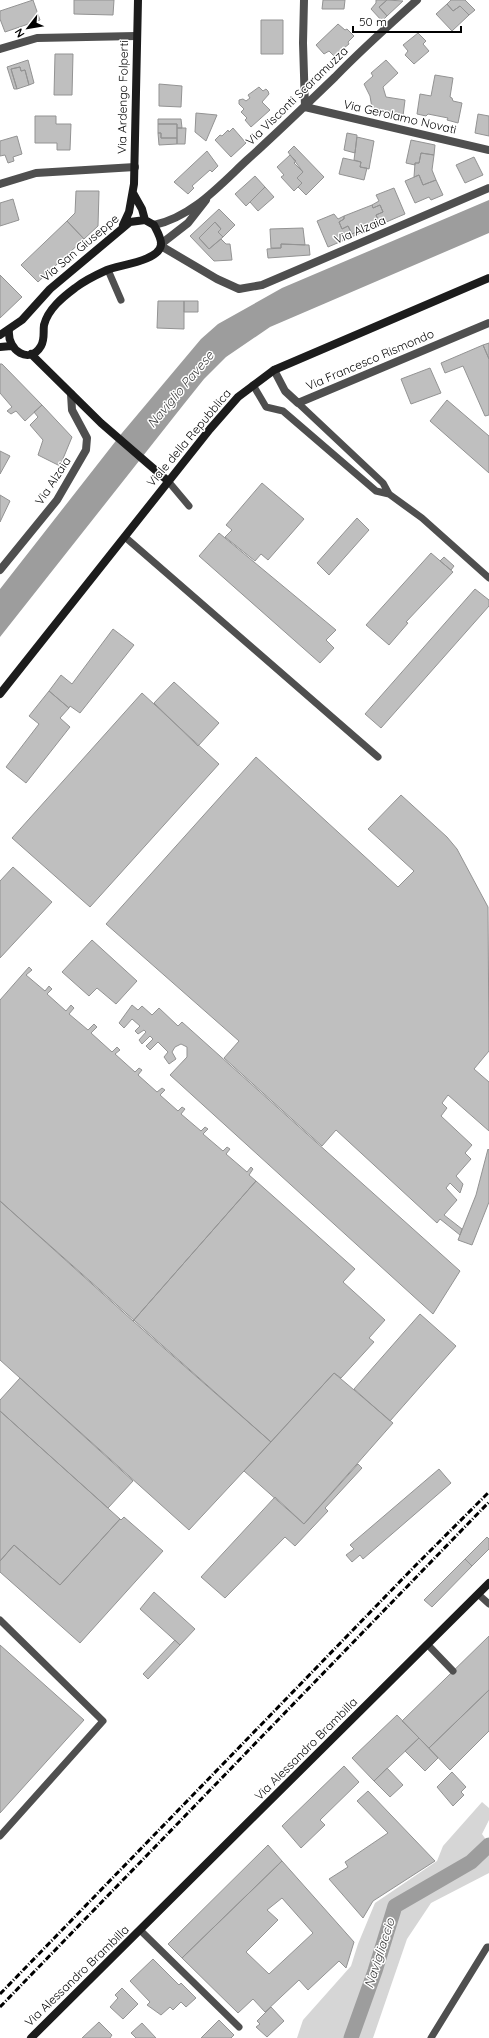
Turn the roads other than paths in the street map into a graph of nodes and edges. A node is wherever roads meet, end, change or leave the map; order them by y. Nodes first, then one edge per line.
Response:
1 (138, 0) edge
2 (304, 0) edge
3 (416, 0) edge
4 (136, 36) junction
5 (0, 49) edge
6 (305, 108) junction
7 (489, 150) edge
8 (135, 167) junction
9 (0, 184) edge
10 (489, 188) edge
11 (133, 193) junction
12 (211, 193) junction
13 (145, 220) junction
14 (154, 225) junction
15 (121, 229) junction
16 (161, 245) junction
17 (108, 270) junction
18 (489, 278) edge
19 (121, 300) dead end
20 (489, 324) edge
21 (9, 330) junction
22 (0, 335) edge
23 (11, 346) junction
24 (0, 347) edge
25 (31, 354) junction
26 (274, 370) junction
27 (253, 385) junction
28 (71, 394) junction
29 (298, 403) junction
30 (168, 481) junction
31 (389, 494) junction
32 (189, 506) dead end
33 (125, 537) junction
34 (0, 570) edge
35 (489, 578) edge
36 (0, 694) edge
37 (378, 757) dead end
38 (488, 1585) edge
39 (478, 1594) junction
40 (489, 1604) edge
41 (0, 1620) edge
42 (428, 1645) junction
43 (453, 1671) dead end
44 (0, 1836) edge
45 (140, 1930) junction
46 (488, 1946) edge
47 (238, 2027) dead end
48 (31, 2038) edge
49 (432, 2038) edge

1 - 4 street, Via Ardengo Folperti
2 - 6 street
3 - 6 street, Via Visconti Scaramuzza
4 - 5 street
4 - 8 street, Via Ardengo Folperti
6 - 7 street, Via Gerolamo Novati
6 - 12 street, Via Visconti Scaramuzza
8 - 9 street
8 - 11 street, Via Ardengo Folperti
10 - 16 street, Via Alzaia
11 - 13 street
11 - 15 street, Via Ardengo Folperti
12 - 14 street, Via Visconti Scaramuzza
12 - 16 street, Via Visconti Scaramuzza
13 - 14 street
13 - 15 street, Via San Giuseppe
14 - 16 street
15 - 21 street, Via San Giuseppe
16 - 17 street
17 - 19 lane
17 - 25 street
18 - 26 street, Viale della Repubblica
20 - 29 street, Via Francesco Rismondo
21 - 22 street, Via San Giuseppe
21 - 23 street
23 - 24 street
23 - 25 street
25 - 28 street
26 - 27 street, Viale della Repubblica
26 - 29 street, Via Francesco Rismondo
27 - 30 street, Viale della Repubblica
27 - 31 lane
28 - 30 street
28 - 34 street, Via Alzaia
29 - 31 lane
30 - 32 lane
30 - 33 street, Viale della Repubblica
31 - 35 lane
33 - 36 street, Viale della Repubblica
33 - 37 lane
38 - 39 street, Via Alessandro Brambilla
39 - 40 lane
39 - 42 street, Via Alessandro Brambilla
41 - 44 lane
42 - 43 lane
42 - 45 street, Via Alessandro Brambilla
45 - 47 lane, Via Alessandro Brambilla
45 - 48 street, Via Alessandro Brambilla
46 - 49 lane

